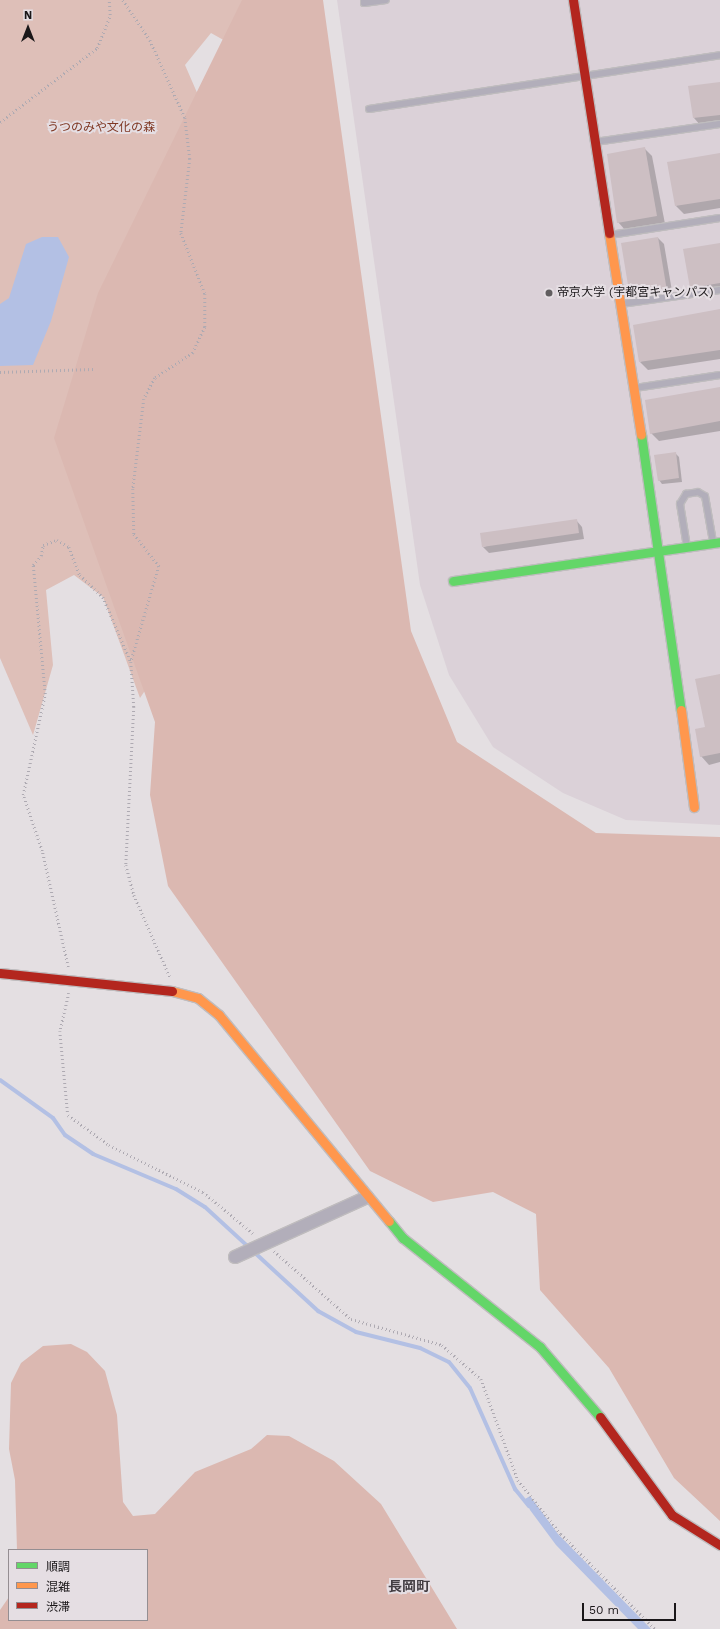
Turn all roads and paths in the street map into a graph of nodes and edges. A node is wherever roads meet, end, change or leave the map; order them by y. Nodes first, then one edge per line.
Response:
1 (109, 0) edge
2 (123, 0) edge
3 (364, 0) edge
4 (386, 0) edge
5 (573, 0) edge
6 (720, 55) edge
7 (585, 75) junction
8 (369, 109) dead end
9 (0, 122) edge
10 (720, 124) edge
11 (596, 142) junction
12 (720, 218) edge
13 (610, 235) junction
14 (720, 290) edge
15 (621, 304) junction
16 (93, 369) dead end
17 (0, 372) edge
18 (720, 375) edge
19 (634, 389) junction
20 (717, 542) edge
21 (687, 547) junction
22 (659, 551) junction
23 (453, 581) dead end
24 (130, 662) junction
25 (694, 807) dead end
26 (0, 974) edge
27 (72, 981) junction
28 (176, 991) junction
29 (367, 1197) junction
30 (256, 1237) dead end
31 (268, 1247) dead end
32 (235, 1257) dead end
33 (720, 1545) edge
34 (655, 1629) edge

1 - 9 path
2 - 24 path
3 - 4 lane
5 - 7 street
6 - 7 lane
7 - 8 lane
7 - 11 street
10 - 11 lane
11 - 13 street
12 - 13 lane
13 - 15 street
14 - 15 lane
15 - 19 street
16 - 17 path
18 - 19 lane
19 - 22 street
20 - 21 street
20 - 21 lane
21 - 22 street
22 - 23 street
22 - 25 street
24 - 27 path
24 - 28 path
26 - 27 street
27 - 28 street
27 - 30 path
28 - 29 street
29 - 32 street
29 - 33 street
31 - 34 path

